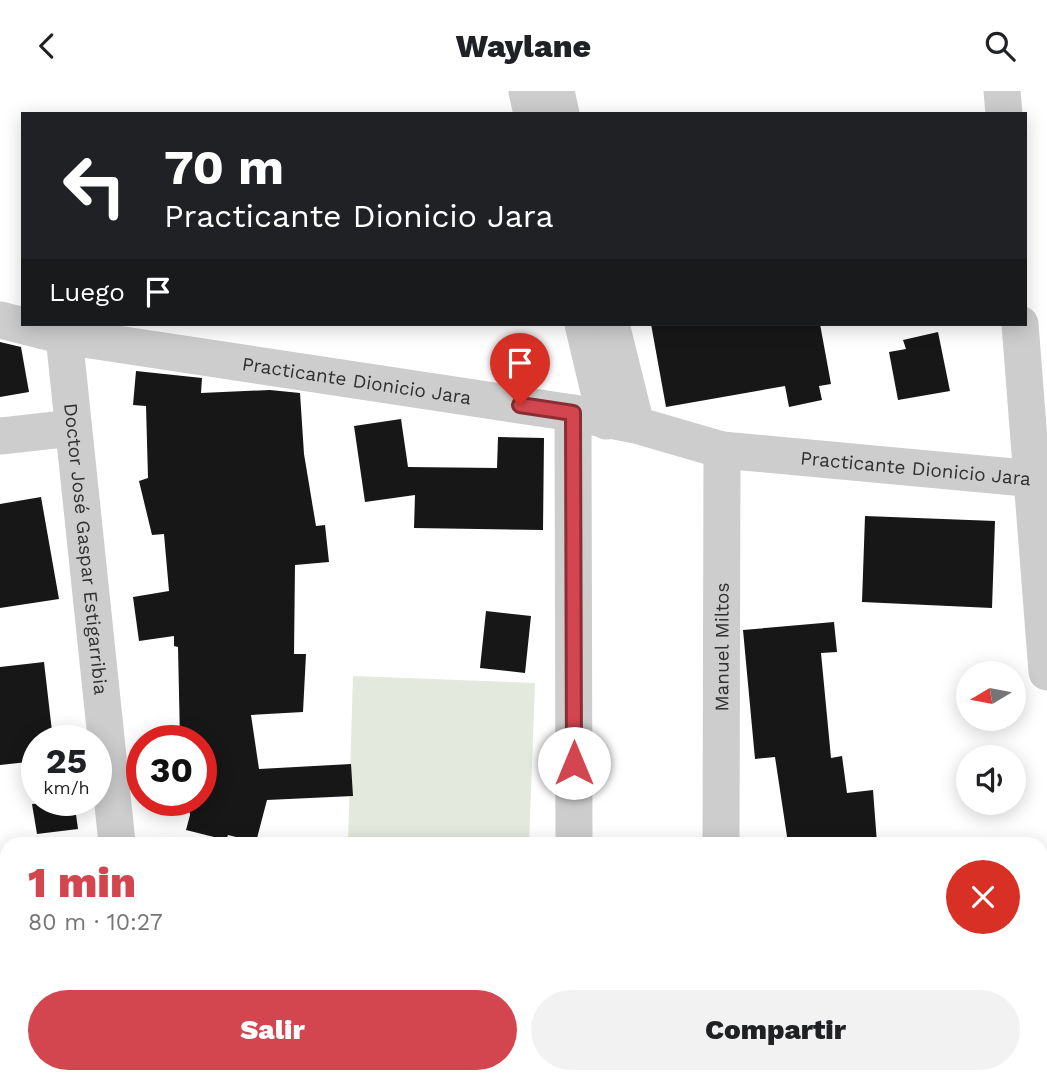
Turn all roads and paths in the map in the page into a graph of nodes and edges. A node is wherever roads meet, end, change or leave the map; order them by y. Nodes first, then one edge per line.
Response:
1 (527, 91) edge
2 (556, 91) edge
3 (1002, 91) edge
4 (532, 112) edge
5 (561, 112) edge
6 (1004, 112) edge
7 (0, 320) edge
8 (21, 325) edge
9 (24, 326) edge
10 (583, 326) edge
11 (611, 326) edge
12 (1020, 326) edge
13 (64, 336) junction
14 (605, 420) junction
15 (73, 428) junction
16 (0, 436) edge
17 (722, 450) junction
18 (1039, 481) edge
19 (1047, 672) edge
20 (116, 837) edge
21 (574, 837) edge
22 (721, 837) edge

1 - 4 street
2 - 5 street
3 - 6 street
7 - 8 street, Practicante Dionicio Jara
9 - 13 street, Practicante Dionicio Jara
10 - 14 street
11 - 14 street
12 - 18 street
13 - 14 street, Practicante Dionicio Jara
13 - 15 street, Doctor José Gaspar Estigarribia
14 - 17 street, Practicante Dionicio Jara
14 - 21 street
15 - 16 street
15 - 20 street, Doctor José Gaspar Estigarribia
17 - 18 street, Practicante Dionicio Jara
17 - 22 street, Manuel Miltos
18 - 19 street

